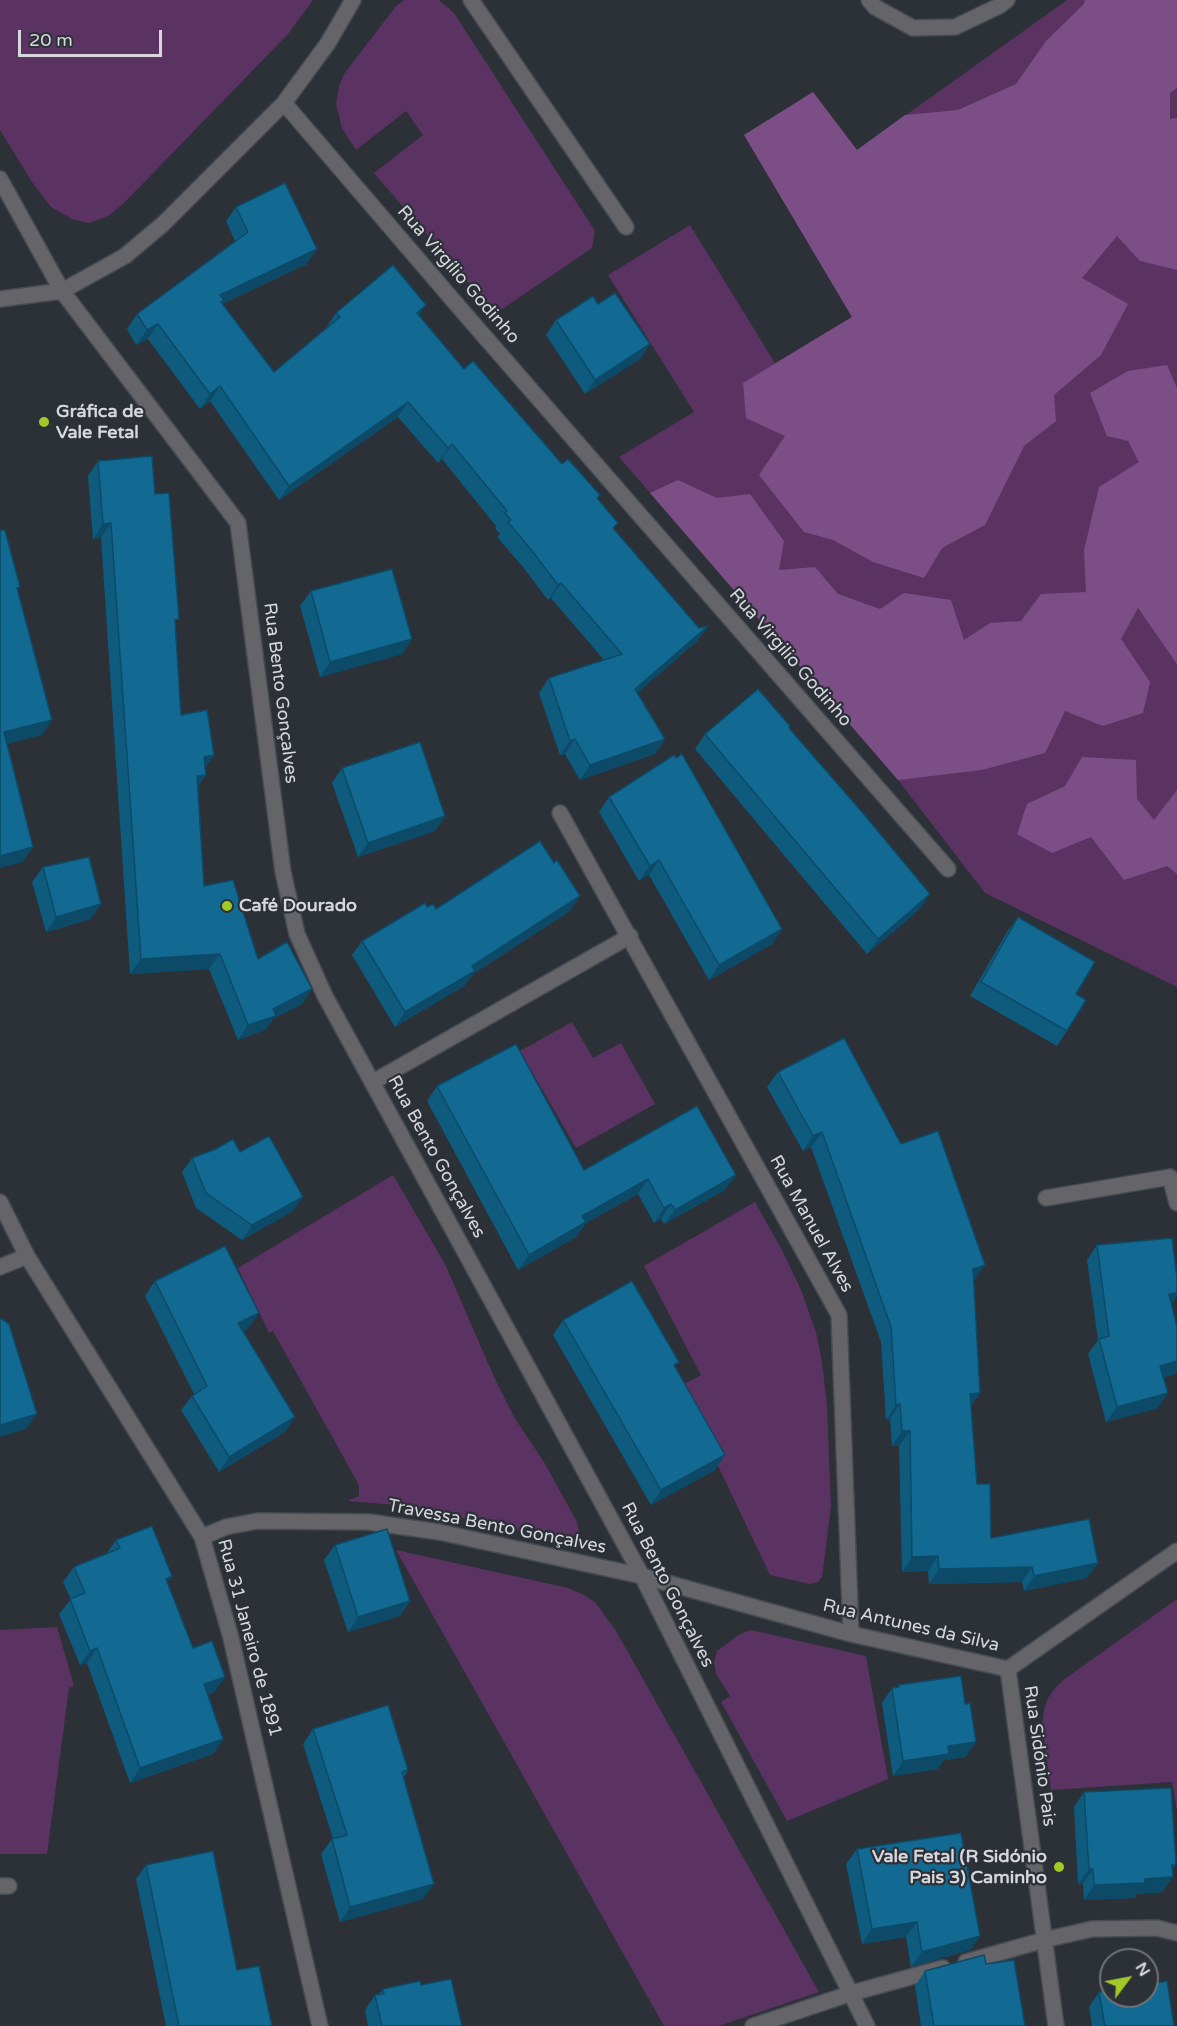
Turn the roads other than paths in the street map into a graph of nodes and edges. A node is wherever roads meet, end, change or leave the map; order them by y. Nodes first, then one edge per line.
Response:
1 (353, 0) edge
2 (471, 0) edge
3 (870, 0) edge
4 (1007, 0) edge
5 (284, 103) junction
6 (0, 179) edge
7 (626, 227) dead end
8 (62, 291) junction
9 (0, 299) edge
10 (603, 472) joint
11 (560, 813) dead end
12 (948, 869) dead end
13 (630, 936) junction
14 (373, 1082) junction
15 (1046, 1198) dead end
16 (0, 1202) edge
17 (1177, 1203) edge
18 (27, 1256) junction
19 (0, 1267) edge
20 (202, 1538) junction
21 (1177, 1551) edge
22 (642, 1576) junction
23 (850, 1634) junction
24 (1008, 1669) junction
25 (1177, 1933) edge
26 (1044, 1940) junction
27 (852, 1993) junction
28 (320, 2026) edge
29 (753, 2026) edge
30 (867, 2026) edge
31 (1056, 2026) edge

1 - 5 street
2 - 7 street
3 - 4 street
5 - 8 street
5 - 10 street, Rua Virgílio Godinho
6 - 8 street, Rua Bento Gonçalves
8 - 9 street
8 - 14 street, Rua Bento Gonçalves
10 - 12 street, Rua Virgilio Godinho
11 - 13 street, Rua Manuel Alves
13 - 14 street
13 - 23 street, Rua Manuel Alves
14 - 22 street, Rua Bento Gonçalves
15 - 17 street
16 - 18 street, Rua 31 Janeiro de 1891
18 - 19 street
18 - 20 street, Rua 31 Janeiro de 1891
20 - 22 street, Travessa Bento Gonçalves
20 - 28 street, Rua 31 Janeiro de 1891
21 - 24 street, Rua Antunes da Silva
22 - 23 street, Rua Antunes da Silva
22 - 27 street, Rua Bento Gonçalves
23 - 24 street, Rua Antunes da Silva
24 - 26 street, Rua Sidónio Pais
25 - 26 street
26 - 27 street
26 - 31 street, Rua Sidónio Pais
27 - 29 street
27 - 30 street, Rua Bento Gonçalves

